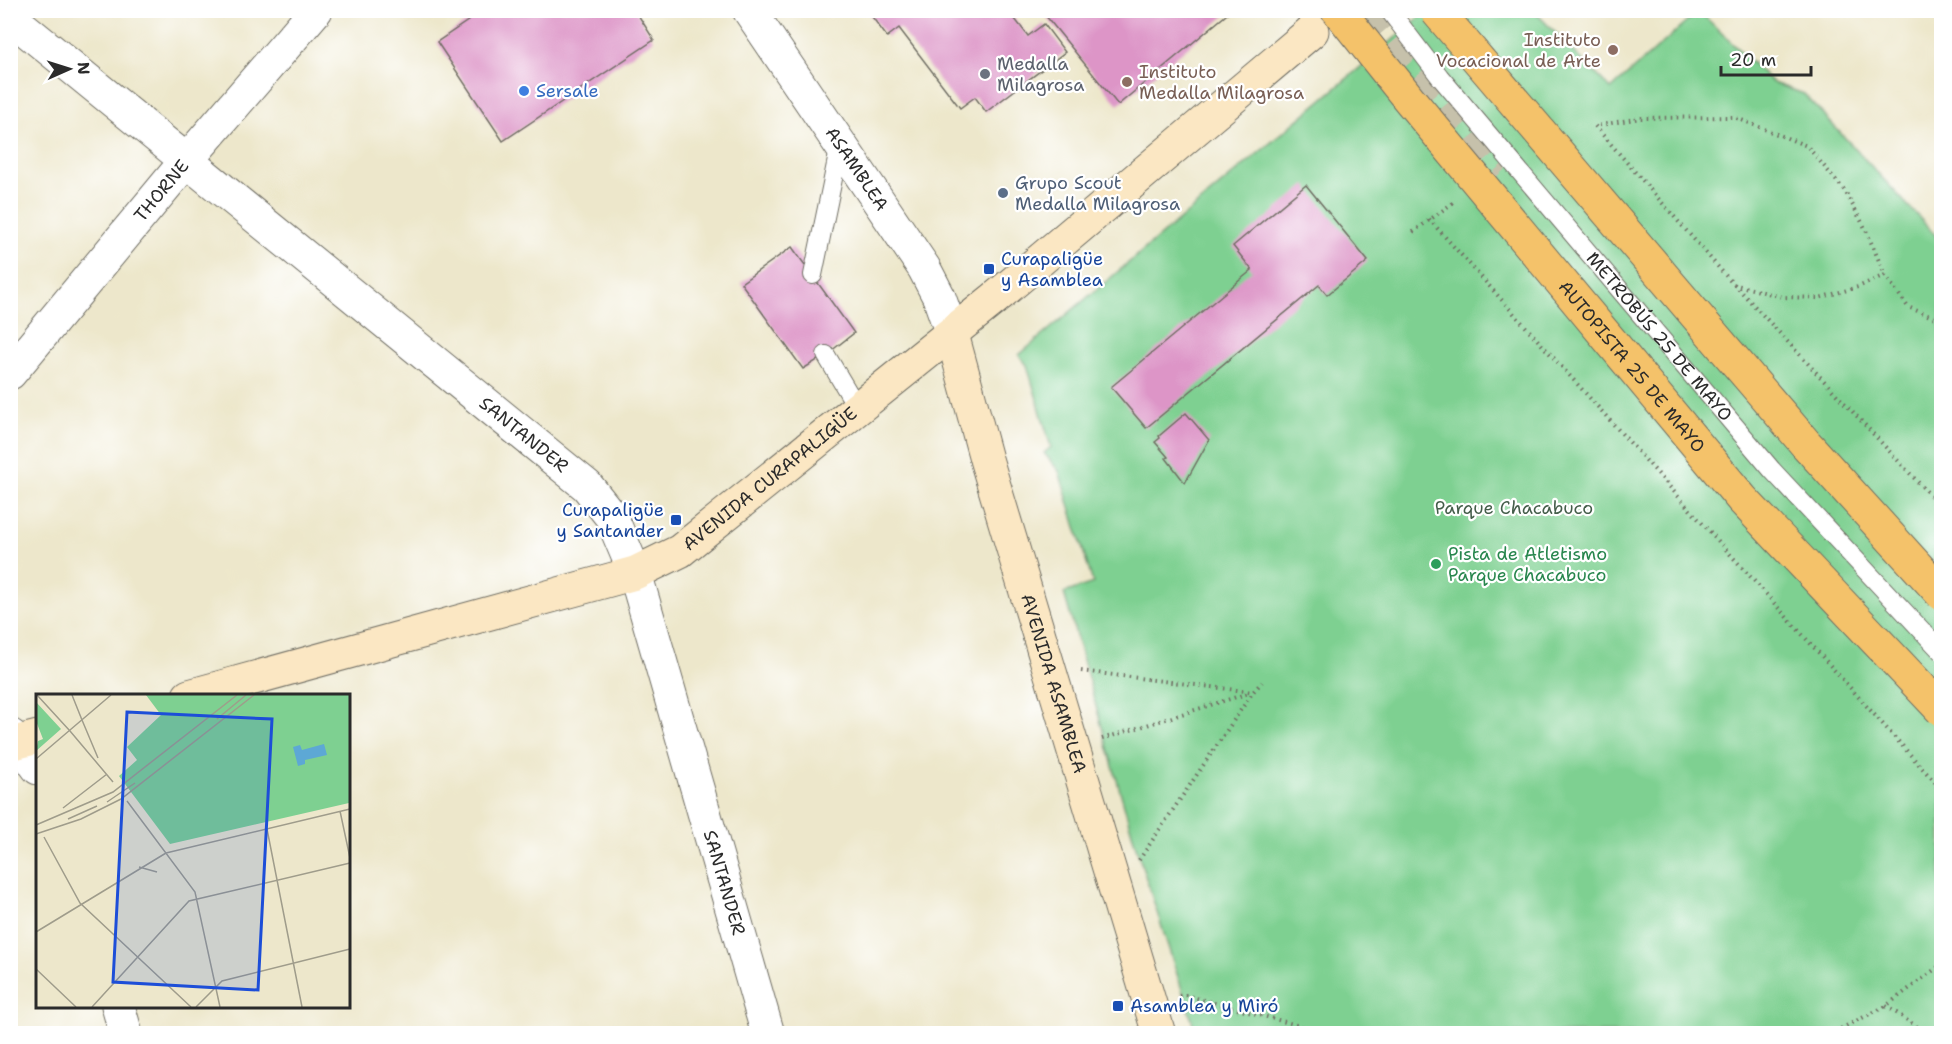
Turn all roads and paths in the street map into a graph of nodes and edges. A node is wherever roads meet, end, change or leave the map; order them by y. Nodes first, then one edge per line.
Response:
1 (316, 10) edge
2 (749, 10) edge
3 (1338, 10) edge
4 (1389, 10) edge
5 (1436, 10) edge
6 (10, 18) edge
7 (1312, 31) dead end
8 (841, 143) junction
9 (187, 160) junction
10 (1454, 202) dead end
11 (1430, 219) junction
12 (1413, 232) dead end
13 (813, 275) dead end
14 (1885, 275) junction
15 (1733, 284) junction
16 (1941, 321) edge
17 (952, 334) junction
18 (826, 355) dead end
19 (10, 373) edge
20 (858, 410) junction
21 (1941, 508) edge
22 (635, 573) junction
23 (1941, 594) edge
24 (1941, 652) edge
25 (1048, 667) junction
26 (1262, 682) dead end
27 (1253, 692) junction
28 (196, 694) edge
29 (1941, 710) edge
30 (19, 740) edge
31 (1073, 748) junction
32 (36, 765) edge
33 (1941, 790) edge
34 (1118, 901) junction
35 (1941, 964) edge
36 (1886, 1006) junction
37 (119, 1008) edge
38 (1154, 1018) edge
39 (126, 1034) edge
40 (768, 1034) edge
41 (1330, 1034) edge
42 (1830, 1034) edge
43 (1928, 1034) edge

1 - 9 street, THORNE
2 - 8 street, ASAMBLEA
3 - 29 highway, AUTOPISTA 25 DE MAYO, bridge
4 - 24 lane, METROBÚS 25 DE MAYO, bridge
5 - 23 highway, bridge
6 - 9 street, SANTANDER
7 - 17 main road, AVENIDA CURAPALIGÜE
8 - 13 lane
8 - 17 street, ASAMBLEA
9 - 19 street, THORNE
9 - 22 street, SANTANDER
10 - 11 path
11 - 12 path
11 - 33 path
14 - 15 path
14 - 15 path
14 - 16 path
15 - 21 path
17 - 20 main road, AVENIDA CURAPALIGÜE
17 - 25 main road, AVENIDA ASAMBLEA
18 - 20 lane
20 - 22 main road, AVENIDA CURAPALIGÜE
22 - 28 main road, AVENIDA CURAPALIGÜE
22 - 40 street, SANTANDER
25 - 27 path
25 - 31 main road, AVENIDA ASAMBLEA
26 - 27 path
27 - 31 path
27 - 34 path
30 - 32 street
31 - 34 main road, AVENIDA ASAMBLEA
34 - 38 main road, AVENIDA ASAMBLEA
35 - 36 path
36 - 42 path
36 - 43 path
37 - 39 street
38 - 41 path

